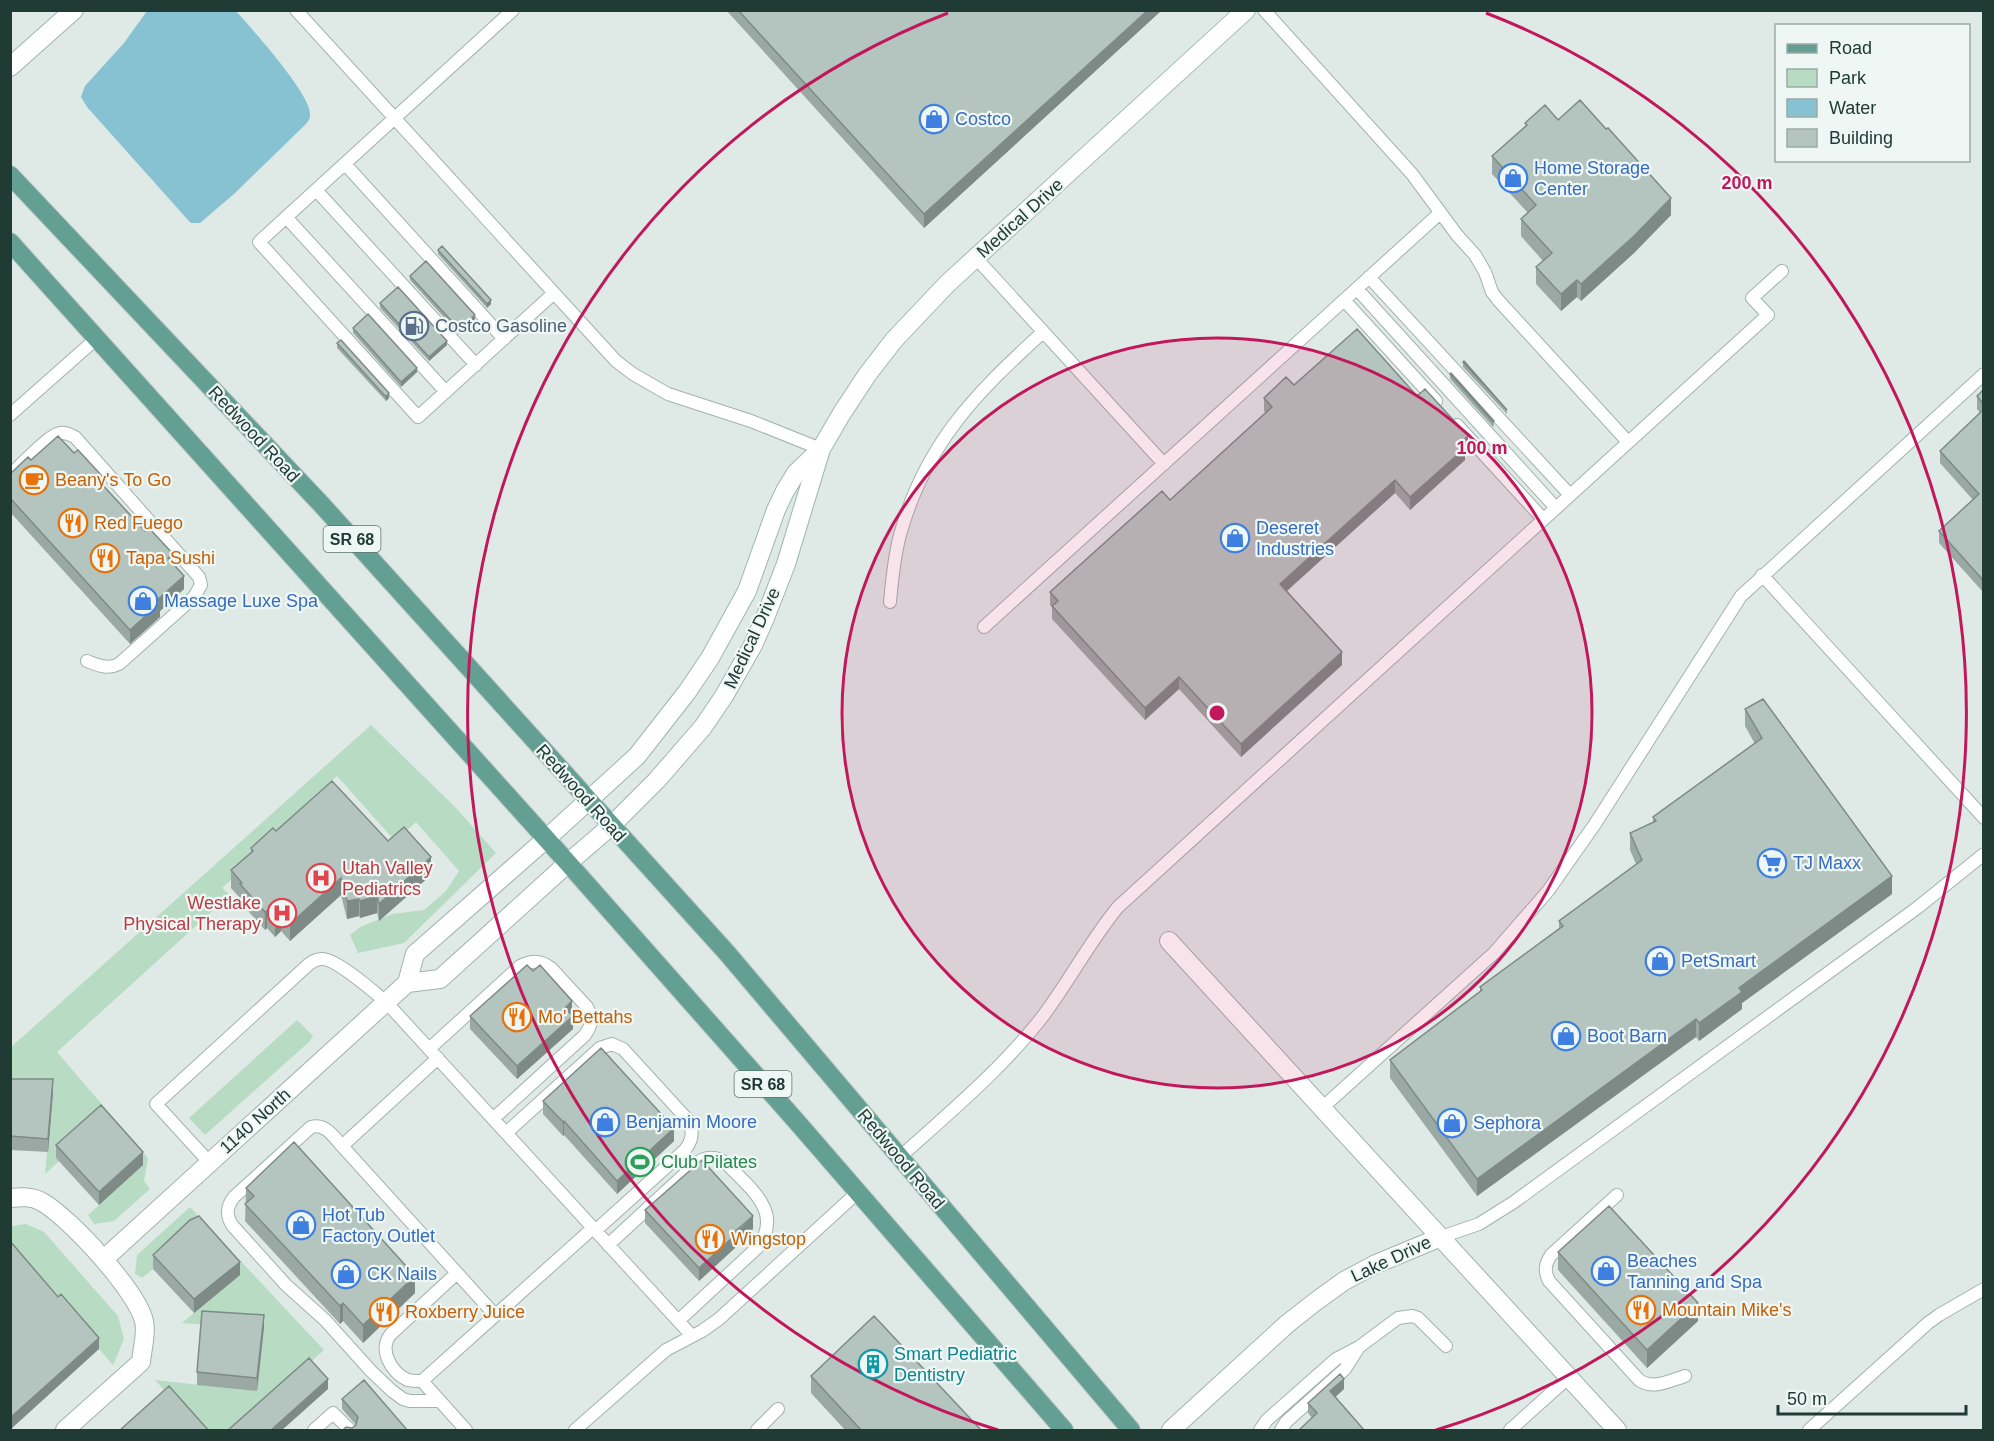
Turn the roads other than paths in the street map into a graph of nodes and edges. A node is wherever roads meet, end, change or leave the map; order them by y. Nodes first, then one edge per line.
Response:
1 (74, 10) edge
2 (296, 10) edge
3 (513, 10) edge
4 (1246, 10) edge
5 (1264, 10) edge
6 (10, 67) edge
7 (395, 118) junction
8 (345, 164) junction
9 (10, 175) edge
10 (316, 190) junction
11 (1440, 213) junction
12 (286, 217) junction
13 (10, 242) edge
14 (976, 258) junction
15 (1782, 271) dead end
16 (1370, 277) junction
17 (1357, 289) junction
18 (554, 293) junction
19 (1344, 300) junction
20 (1043, 332) junction
21 (97, 338) junction
22 (504, 339) junction
23 (476, 365) junction
24 (1983, 374) edge
25 (446, 392) junction
26 (10, 415) edge
27 (1628, 442) junction
28 (821, 449) junction
29 (1164, 464) junction
30 (10, 474) edge
31 (1570, 495) junction
32 (1556, 508) junction
33 (1544, 519) junction
34 (1762, 575) junction
35 (890, 602) dead end
36 (984, 627) dead end
37 (87, 661) dead end
38 (589, 802) junction
39 (1983, 818) edge
40 (611, 826) junction
41 (546, 839) junction
42 (1983, 854) edge
43 (568, 863) junction
44 (1169, 941) dead end
45 (406, 984) junction
46 (386, 1002) junction
47 (429, 1049) junction
48 (438, 1058) junction
49 (1322, 1108) junction
50 (493, 1119) junction
51 (506, 1133) junction
52 (342, 1146) junction
53 (900, 1157) junction
54 (209, 1161) junction
55 (858, 1192) junction
56 (1617, 1195) dead end
57 (17, 1197) edge
58 (594, 1229) junction
59 (1441, 1237) junction
60 (608, 1245) junction
61 (104, 1259) junction
62 (457, 1273) junction
63 (1983, 1289) edge
64 (495, 1315) junction
65 (678, 1321) junction
66 (692, 1336) junction
67 (1446, 1346) dead end
68 (1359, 1347) junction
69 (1685, 1376) dead end
70 (1569, 1377) junction
71 (422, 1381) junction
72 (439, 1401) junction
73 (778, 1409) dead end
74 (65, 1431) edge
75 (314, 1431) edge
76 (350, 1431) edge
77 (466, 1431) edge
78 (575, 1431) edge
79 (757, 1431) edge
80 (1064, 1431) edge
81 (1131, 1431) edge
82 (1171, 1431) edge
83 (1260, 1431) edge
84 (1281, 1431) edge
85 (1510, 1431) edge
86 (1617, 1431) edge
87 (1809, 1431) edge

1 - 6 street
2 - 7 lane
3 - 7 lane
4 - 14 street, Medical Drive
5 - 11 lane
7 - 8 lane
7 - 18 lane
8 - 10 lane
8 - 22 lane
9 - 38 main road, Redwood Road / SR 68
10 - 12 lane
10 - 23 lane
11 - 16 lane
11 - 27 lane
12 - 25 lane
12 - 25 lane
13 - 21 main road, SR 68
14 - 20 lane
14 - 28 street, Medical Drive
15 - 27 lane
16 - 17 lane
16 - 31 lane
17 - 19 lane
17 - 32 lane
18 - 22 lane
18 - 28 lane
19 - 29 lane
19 - 33 lane
20 - 29 lane
20 - 35 lane
21 - 26 lane
21 - 41 main road, SR 68
22 - 23 lane
23 - 25 lane
24 - 34 lane
27 - 31 lane
28 - 38 street, Medical Drive
28 - 40 street, Medical Drive
29 - 36 lane
30 - 37 lane
31 - 32 lane
32 - 33 lane
33 - 53 lane
34 - 39 lane
34 - 49 lane
38 - 40 main road, Redwood Road / SR 68
38 - 41 street
40 - 43 street
40 - 53 main road, Redwood Road / SR 68
41 - 43 main road, SR 68
41 - 45 street
42 - 59 lane
43 - 45 street
43 - 55 main road, SR 68
44 - 49 street
45 - 46 street, 1140 North
46 - 47 lane
46 - 54 street, 1140 North
46 - 54 lane
47 - 48 lane
47 - 50 lane
48 - 50 lane
48 - 52 lane
49 - 59 street
50 - 51 lane
51 - 58 lane
51 - 58 lane
52 - 62 lane
52 - 72 lane
53 - 81 main road, Redwood Road / SR 68
54 - 61 street, 1140 North
55 - 66 lane
55 - 80 main road, SR 68
56 - 69 lane
57 - 61 street
58 - 60 lane
58 - 64 lane
59 - 70 street, Lake Drive
59 - 82 street, Lake Drive
60 - 65 lane
60 - 65 lane
61 - 74 street
62 - 64 lane
62 - 71 lane
63 - 87 lane
64 - 71 lane
65 - 66 lane
66 - 78 lane
67 - 68 lane
68 - 83 lane
68 - 84 lane
70 - 85 lane
70 - 86 street, Lake Drive
71 - 72 lane
72 - 77 lane
73 - 79 lane
75 - 76 lane

